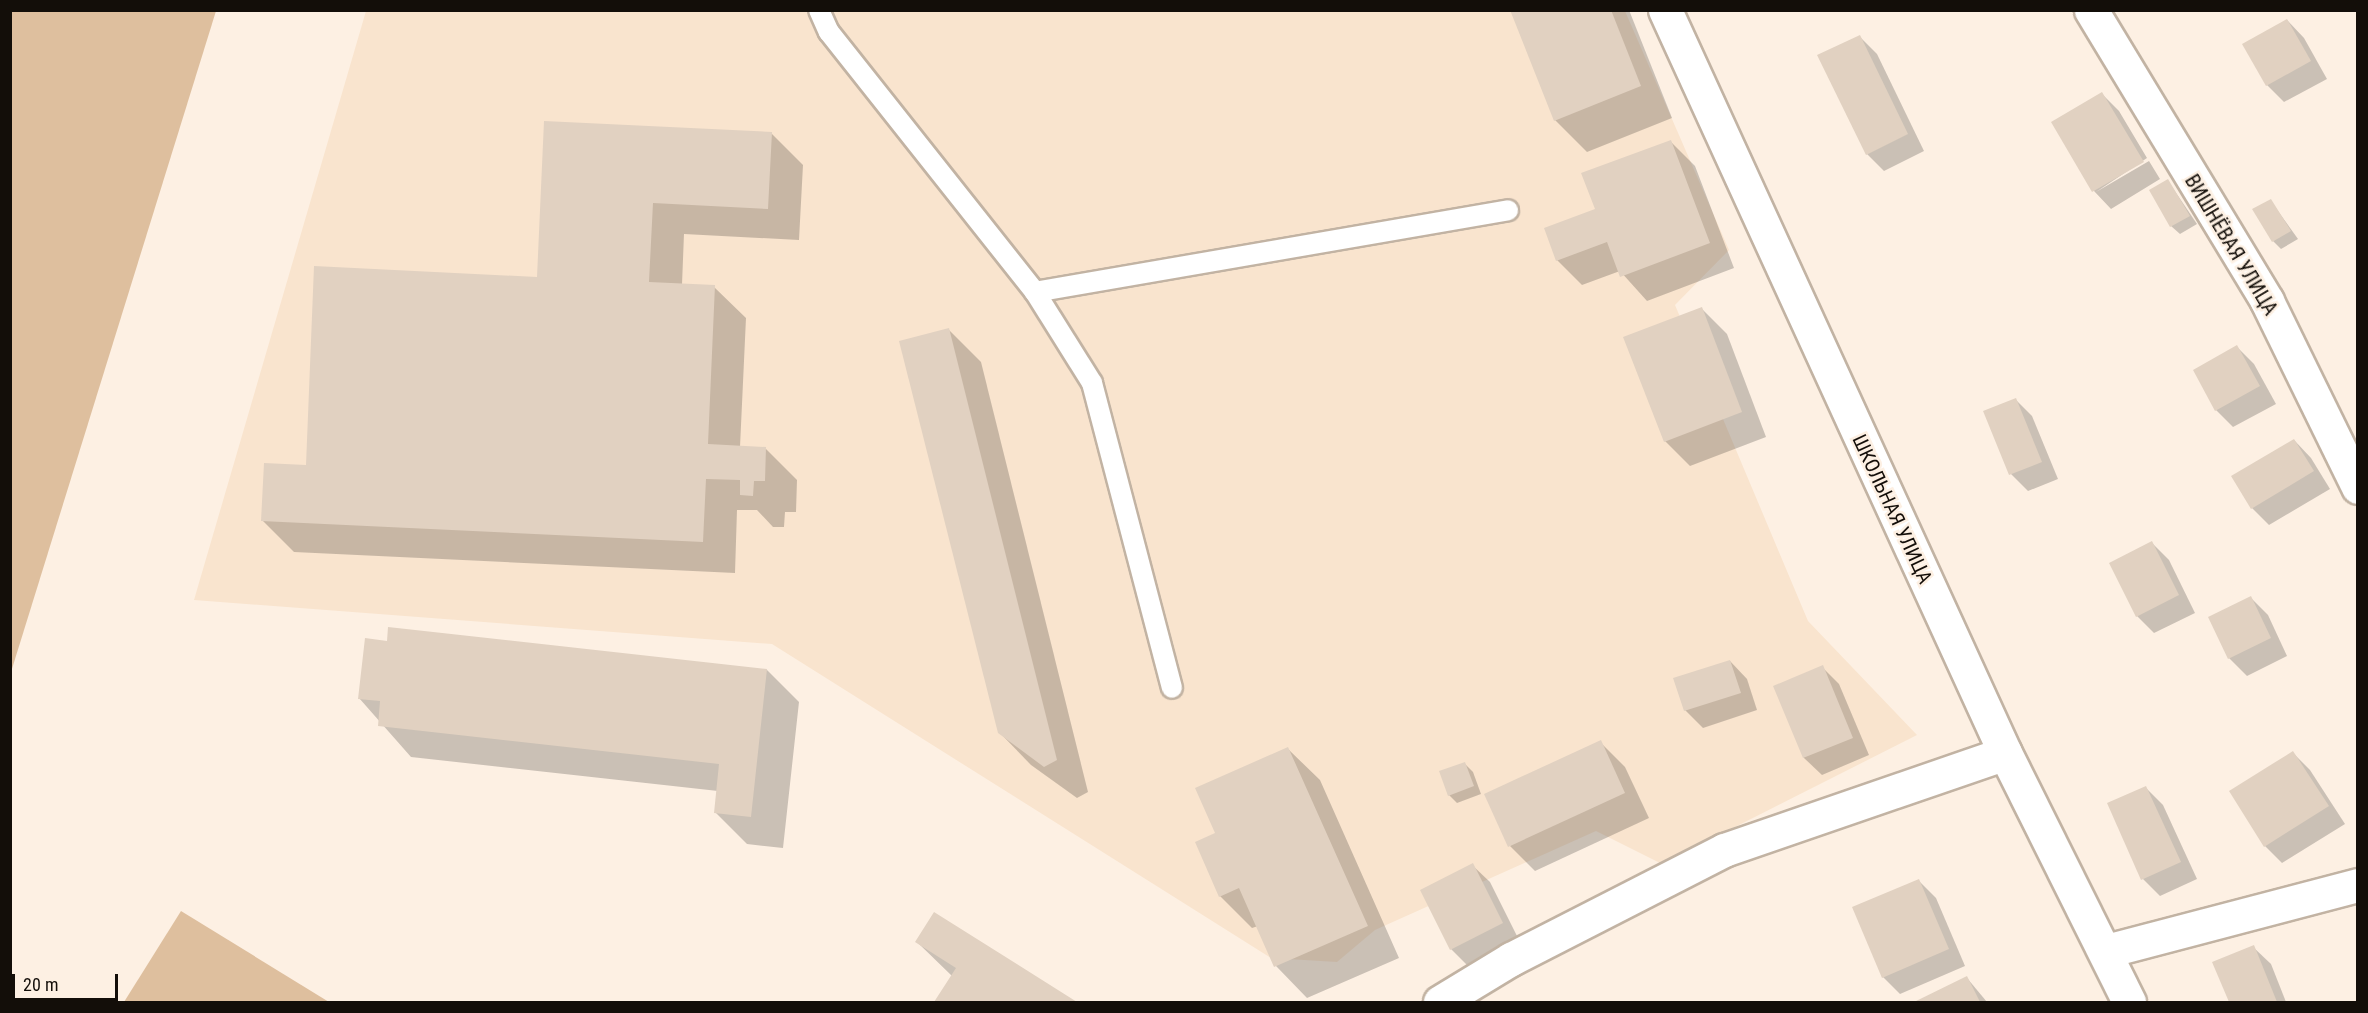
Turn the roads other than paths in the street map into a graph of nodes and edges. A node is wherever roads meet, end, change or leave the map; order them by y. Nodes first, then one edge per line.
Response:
1 (819, 10) edge
2 (1665, 10) edge
3 (2091, 10) edge
4 (1508, 210) dead end
5 (1035, 292) junction
6 (2358, 487) edge
7 (1172, 688) dead end
8 (2005, 753) junction
9 (2358, 885) edge
10 (2106, 951) junction
11 (1440, 1002) edge
12 (2129, 1002) edge

1 - 5 lane
2 - 8 street, ШКОЛЬНАЯ УЛИЦА
3 - 6 street, ВИШНЁВАЯ УЛИЦА
4 - 5 lane
5 - 7 lane
8 - 10 street, ШКОЛЬНАЯ УЛИЦА
8 - 11 street
9 - 10 street
10 - 12 street, ШКОЛЬНАЯ УЛИЦА

